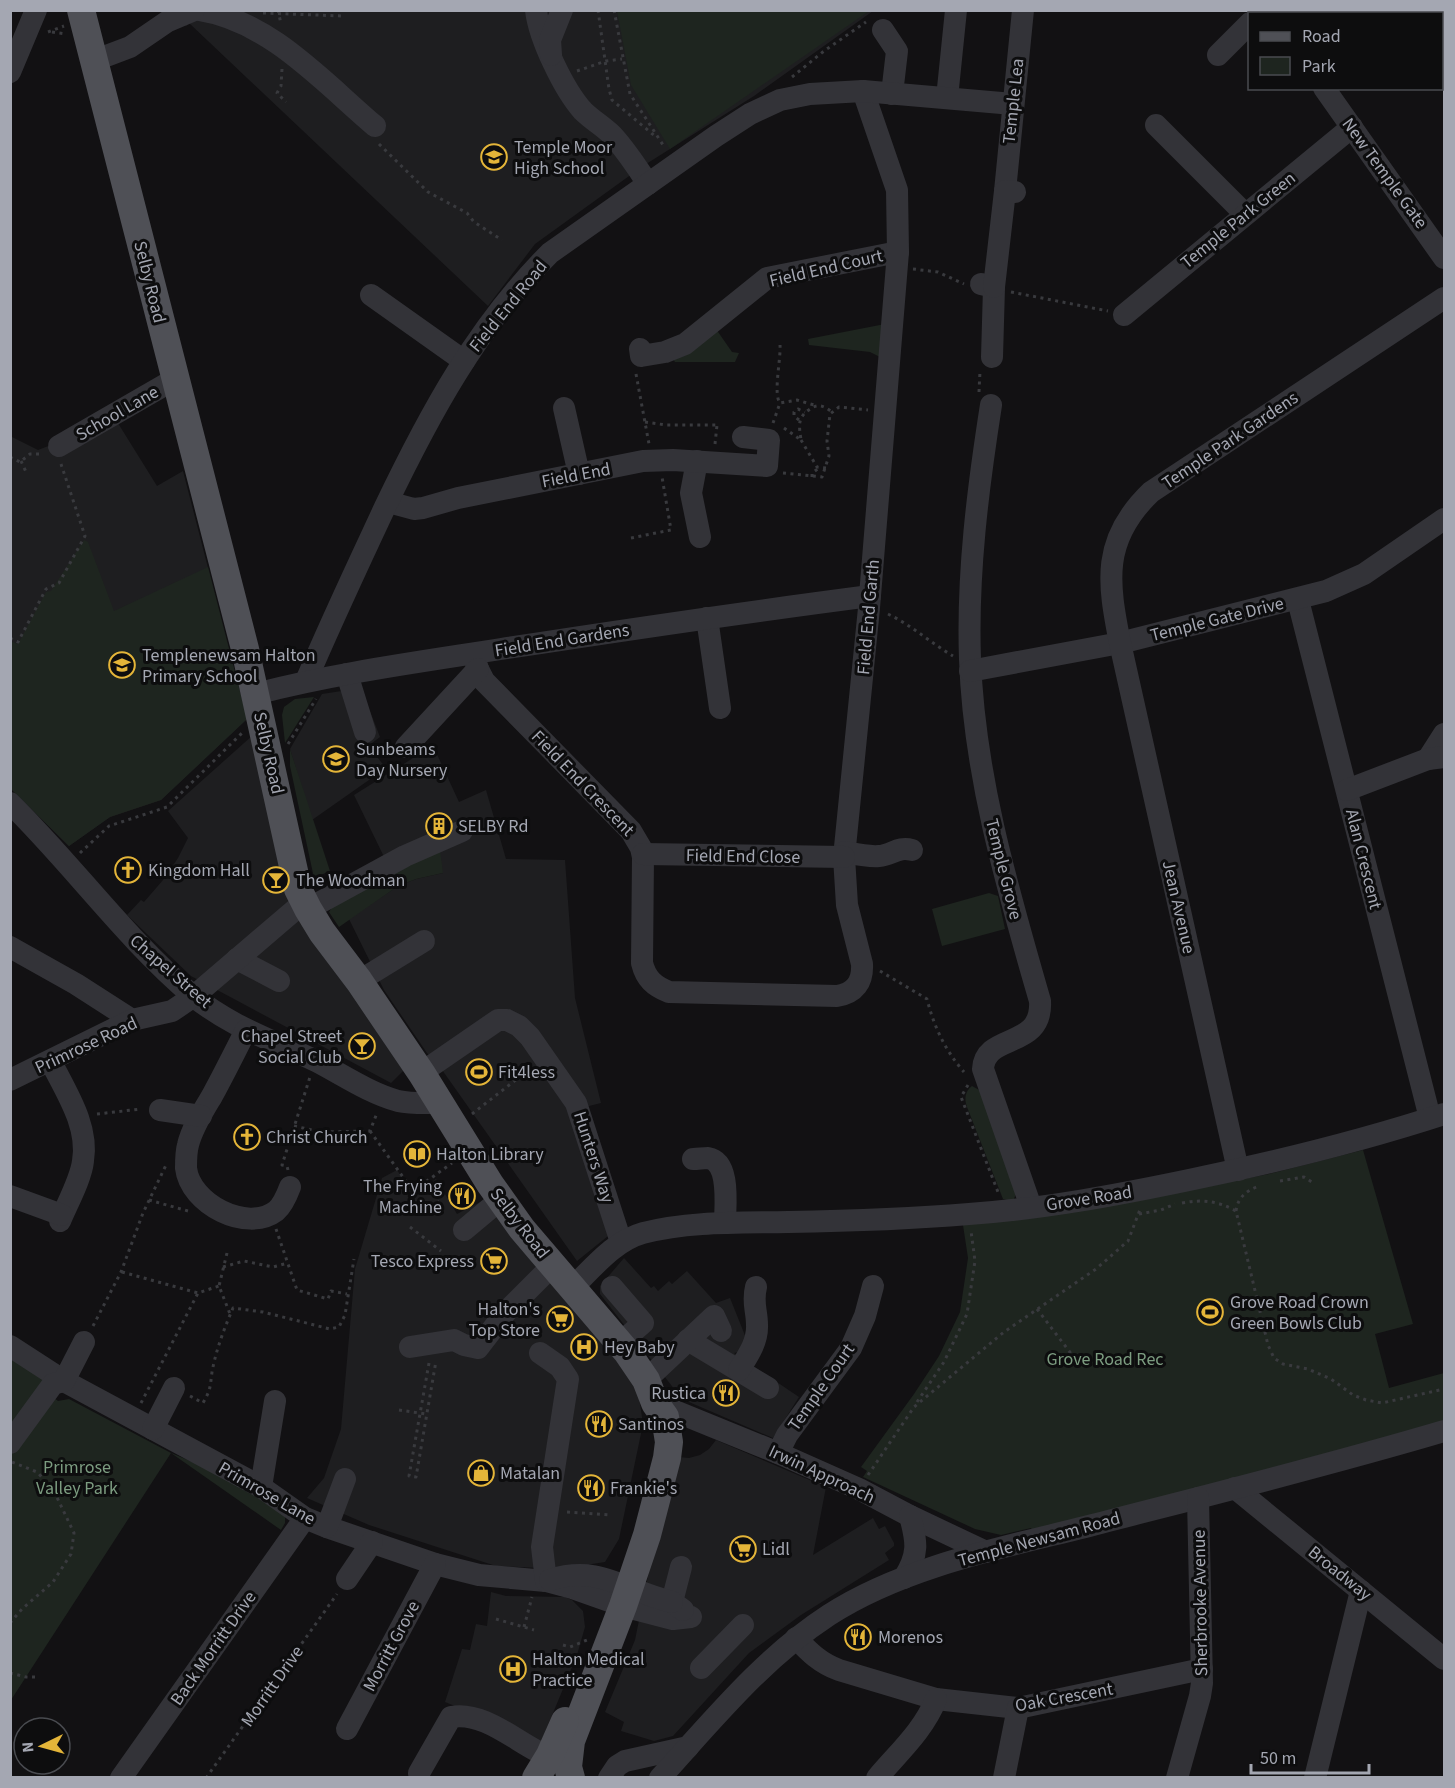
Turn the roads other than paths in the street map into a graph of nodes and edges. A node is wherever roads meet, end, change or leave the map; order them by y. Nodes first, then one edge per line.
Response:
1 (36, 10) edge
2 (194, 10) edge
3 (200, 10) edge
4 (536, 10) edge
5 (562, 10) edge
6 (956, 10) edge
7 (1023, 10) edge
8 (225, 13) edge
9 (69, 20) edge
10 (878, 24) road end
11 (1248, 25) edge
12 (551, 55) junction
13 (1218, 55) dead end
14 (93, 61) junction
15 (10, 72) edge
16 (1325, 90) edge
17 (863, 91) junction
18 (892, 94) junction
19 (947, 99) junction
20 (1013, 104) junction
21 (1155, 125) dead end
22 (1352, 127) junction
23 (375, 133) road end
24 (648, 184) junction
25 (1245, 214) junction
26 (1444, 258) edge
27 (897, 260) junction
28 (371, 295) dead end
29 (1444, 298) edge
30 (1124, 315) road end
31 (640, 349) dead end
32 (992, 357) dead end
33 (464, 361) junction
34 (175, 379) junction
35 (991, 405) dead end
36 (564, 408) dead end
37 (743, 437) dead end
38 (57, 449) road end
39 (697, 461) junction
40 (579, 474) junction
41 (388, 502) junction
42 (1444, 519) edge
43 (700, 537) dead end
44 (1298, 600) junction
45 (870, 602) junction
46 (707, 618) junction
47 (1120, 643) junction
48 (475, 662) junction
49 (970, 664) junction
50 (338, 675) junction
51 (306, 681) junction
52 (255, 694) junction
53 (720, 708) dead end
54 (365, 732) dead end
55 (1444, 734) edge
56 (406, 747) dead end
57 (1436, 758) edge
58 (1347, 790) junction
59 (10, 803) edge
60 (462, 831) dead end
61 (912, 850) dead end
62 (643, 854) junction
63 (844, 854) junction
64 (306, 906) junction
65 (424, 941) dead end
66 (10, 947) edge
67 (237, 959) junction
68 (862, 964) joint
69 (279, 981) dead end
70 (359, 981) junction
71 (194, 996) junction
72 (132, 1020) junction
73 (246, 1030) junction
74 (51, 1062) junction
75 (421, 1073) junction
76 (10, 1080) edge
77 (439, 1103) junction
78 (160, 1110) road end
79 (1437, 1116) edge
80 (196, 1125) junction
81 (693, 1159) dead end
82 (1238, 1170) junction
83 (290, 1187) road end
84 (10, 1196) edge
85 (501, 1199) junction
86 (1031, 1207) junction
87 (725, 1223) junction
88 (464, 1230) dead end
89 (621, 1242) junction
90 (542, 1276) dead end
91 (873, 1286) dead end
92 (612, 1287) dead end
93 (756, 1287) dead end
94 (572, 1288) junction
95 (721, 1331) dead end
96 (688, 1340) junction
97 (84, 1342) road end
98 (620, 1343) junction
99 (10, 1346) edge
100 (410, 1347) dead end
101 (540, 1353) dead end
102 (739, 1370) junction
103 (64, 1381) junction
104 (174, 1388) dead end
105 (768, 1388) dead end
106 (650, 1391) junction
107 (275, 1401) dead end
108 (153, 1429) junction
109 (1444, 1431) edge
110 (10, 1443) edge
111 (778, 1453) junction
112 (345, 1479) dead end
113 (261, 1487) junction
114 (1235, 1488) junction
115 (1198, 1497) junction
116 (910, 1516) junction
117 (305, 1518) junction
118 (327, 1527) junction
119 (372, 1542) junction
120 (986, 1552) junction
121 (435, 1564) junction
122 (681, 1567) dead end
123 (904, 1578) junction
124 (539, 1581) junction
125 (342, 1586) road end
126 (1361, 1591) junction
127 (619, 1594) junction
128 (672, 1602) junction
129 (743, 1625) dead end
130 (796, 1638) junction
131 (1444, 1659) edge
132 (701, 1668) dead end
133 (1202, 1669) junction
134 (936, 1699) junction
135 (1018, 1708) junction
136 (347, 1729) dead end
137 (688, 1747) junction
138 (551, 1771) edge
139 (419, 1773) dead end
140 (121, 1778) edge
141 (609, 1778) edge
142 (660, 1778) edge
143 (877, 1778) edge
144 (1004, 1778) edge
145 (1177, 1778) edge
146 (1315, 1778) edge

1 - 15 street
2 - 14 street
3 - 8 street
4 - 12 street
5 - 12 street
6 - 19 street
7 - 20 street, Temple Lea
8 - 23 street
9 - 14 main road, Selby Road
10 - 18 street
11 - 13 street
12 - 24 street
14 - 34 main road, Selby Road
16 - 22 street, New Temple Gate
17 - 18 street, Field End Road
17 - 24 street, Field End Road
17 - 27 street
18 - 19 street, Field End Road
19 - 20 street, Field End Road
20 - 32 street, Temple Lea
21 - 25 street
22 - 25 street, Temple Park Green
22 - 26 street, New Temple Gate
24 - 33 street, Field End Road
25 - 30 street, Temple Park Green
27 - 31 street, Field End Court
27 - 45 street, Field End Garth
28 - 33 street
29 - 47 street, Temple Park Gardens
33 - 41 street, Field End Road
34 - 38 street, School Lane
34 - 52 main road, Selby Road
35 - 49 street, Temple Grove
36 - 40 street
37 - 39 street, Field End
39 - 40 street, Field End
39 - 43 street
40 - 41 street, Field End
41 - 51 street, Field End Road
42 - 44 street, Temple Gate Drive
44 - 47 street, Temple Gate Drive
44 - 58 street, Alan Crescent
45 - 46 street, Field End Gardens
45 - 63 street, Field End Garth
46 - 48 street, Field End Gardens
46 - 53 street
47 - 49 street, Temple Gate Drive
47 - 82 street, Jean Avenue
48 - 50 street, Field End Gardens
48 - 56 street
48 - 62 street, Field End Crescent
49 - 86 street, Temple Grove
50 - 51 street, Field End Gardens
50 - 54 street
51 - 52 street, Field End Gardens
52 - 64 main road, Selby Road
55 - 57 street
57 - 58 street
58 - 79 street, Alan Crescent
59 - 71 street, Chapel Street
60 - 64 street, Primrose Road
61 - 63 street, Field End Close
62 - 63 street, Field End Close
62 - 68 street, Field End Crescent
63 - 68 street, Field End Garth
64 - 67 street, Primrose Road
64 - 70 main road, Selby Road
65 - 70 street
66 - 72 street
67 - 69 street
67 - 71 street, Primrose Road
70 - 75 main road, Selby Road
71 - 72 street, Primrose Road
71 - 73 street, Chapel Street
72 - 74 street, Primrose Road
73 - 77 street, Chapel Street
73 - 80 street
74 - 76 street, Primrose Road
74 - 84 street
75 - 77 main road, Selby Road
75 - 89 street, Hunters Way
77 - 85 main road, Selby Road
78 - 80 street
79 - 82 street, Grove Road
80 - 83 street
81 - 87 street
82 - 86 street, Grove Road
85 - 88 street
85 - 94 main road, Selby Road
86 - 87 street, Grove Road
87 - 89 street, Grove Road
89 - 94 street, Grove Road
90 - 100 street
91 - 111 street, Temple Court
92 - 98 street
93 - 102 street
94 - 98 main road, Selby Road
95 - 96 street
96 - 102 street
96 - 106 street
97 - 103 street
98 - 106 main road, Selby Road
99 - 103 street, Primrose Lane
101 - 124 street
102 - 105 street
103 - 108 street, Primrose Lane
103 - 110 street
104 - 108 street
106 - 111 street, Irwin Approach
106 - 127 main road, Selby Road
107 - 113 street
108 - 113 street, Primrose Lane
109 - 114 street, Temple Newsam Road
111 - 116 street, Irwin Approach
112 - 118 street
113 - 117 street, Primrose Lane
114 - 115 street, Temple Newsam Road
114 - 126 street, Broadway
115 - 120 street, Temple Newsam Road
115 - 133 street, Sherbrooke Avenue
116 - 120 street, Irwin Approach
116 - 123 street
117 - 118 street, Primrose Lane
117 - 140 street, Back Morritt Drive
118 - 119 street, Primrose Lane
119 - 121 street, Primrose Lane
119 - 125 street
120 - 123 street, Temple Newsam Road
121 - 124 street, Primrose Lane
121 - 136 street, Morritt Grove
122 - 128 street
123 - 130 street, Temple Newsam Road
124 - 127 street, Primrose Lane
126 - 131 street, Broadway
126 - 146 street
127 - 128 street
127 - 128 street
127 - 138 main road, Selby Road
127 - 138 main road, Selby Road
129 - 132 street
130 - 134 street, Oak Crescent
130 - 137 street, Temple Newsam Road
133 - 135 street, Oak Crescent
133 - 145 street, Sherbrooke Avenue
134 - 135 street, Oak Crescent
134 - 143 street
135 - 144 street
137 - 141 street
137 - 142 street, Temple Newsam Road
138 - 139 street

